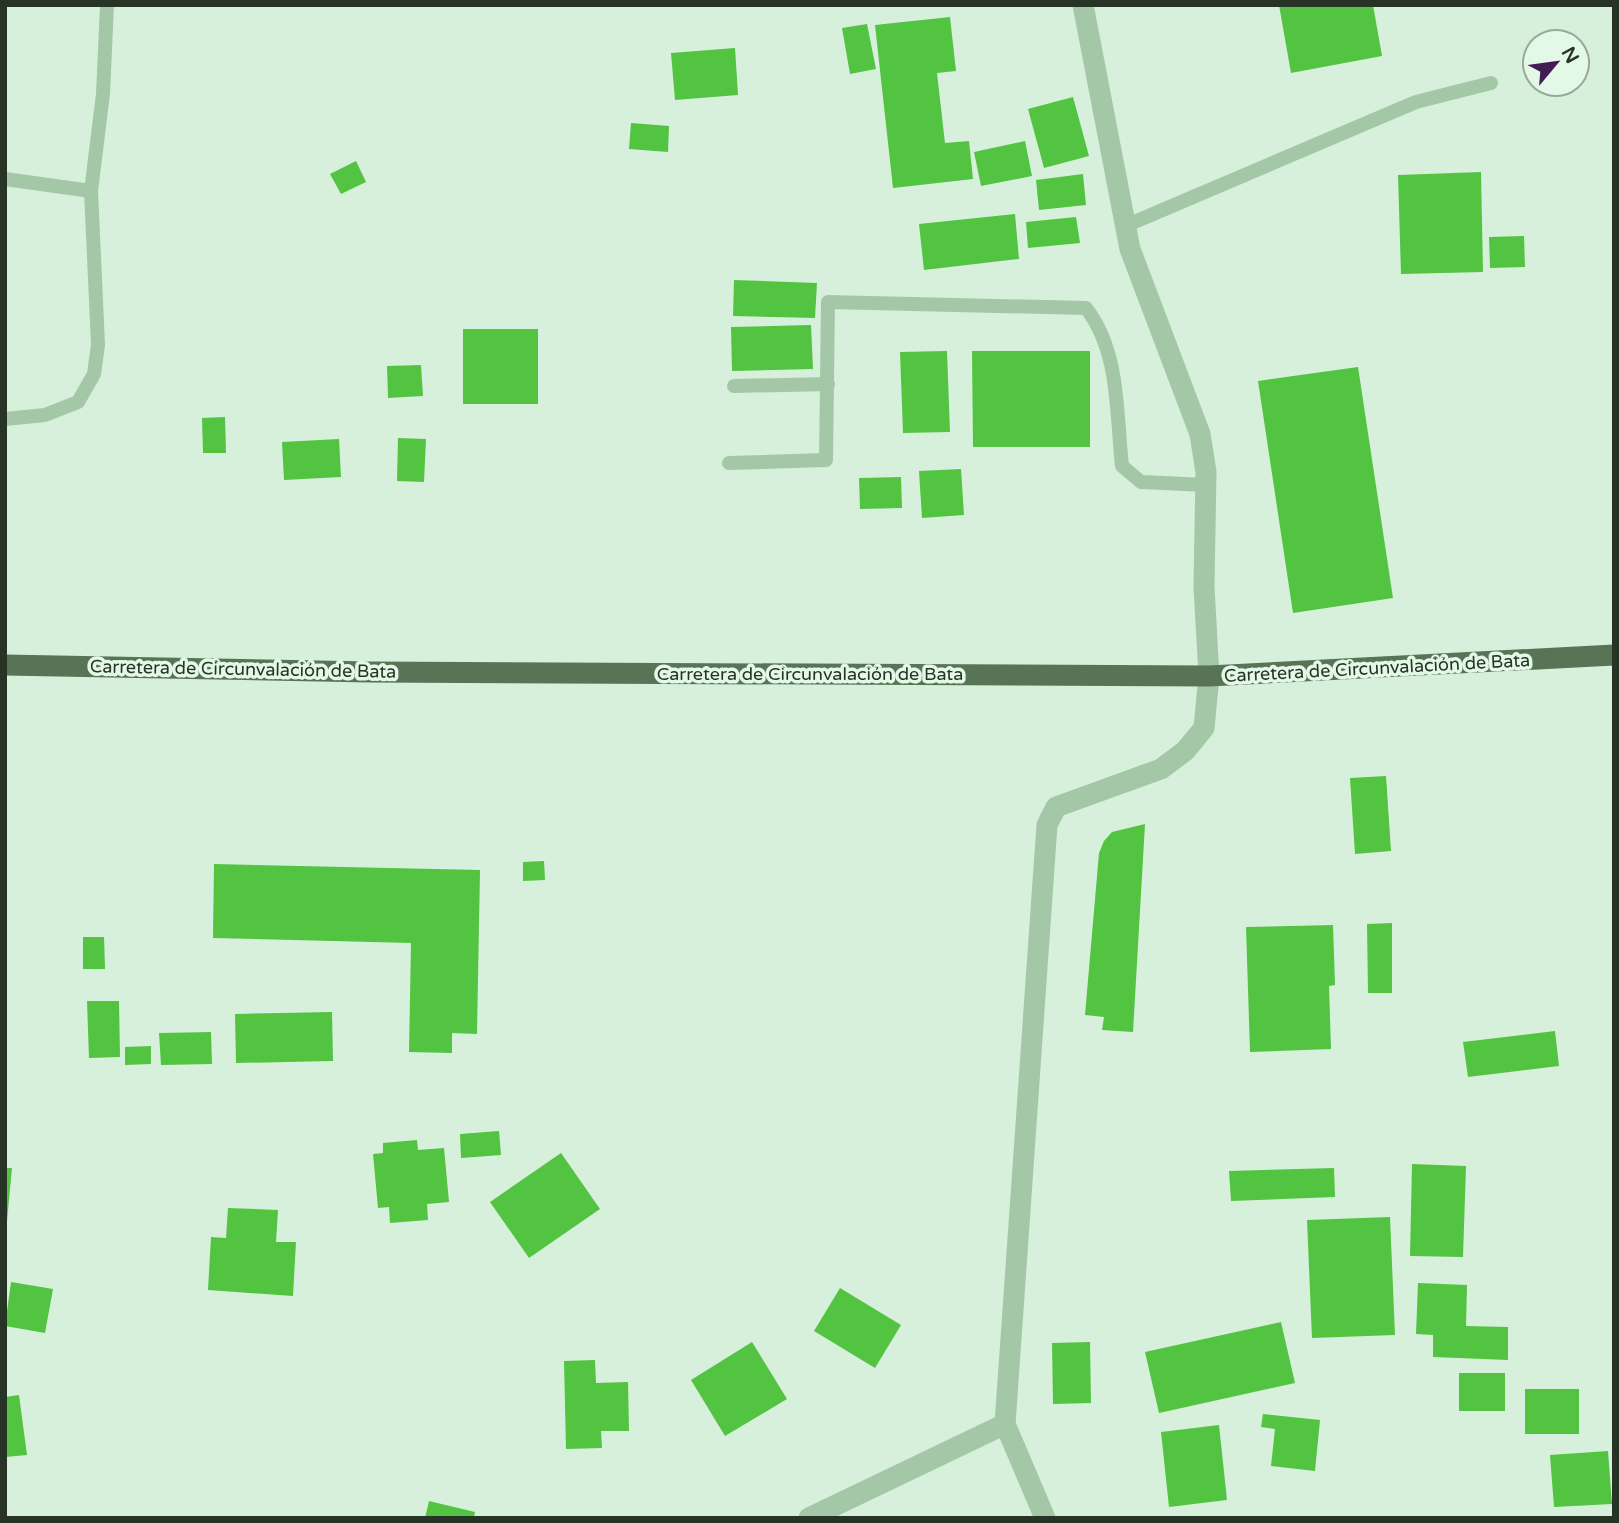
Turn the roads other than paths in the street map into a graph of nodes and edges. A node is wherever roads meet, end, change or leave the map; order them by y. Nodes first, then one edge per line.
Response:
1 (107, 5) edge
2 (1083, 5) edge
3 (1491, 83) dead end
4 (5, 179) edge
5 (91, 191) junction
6 (1125, 226) junction
7 (828, 384) junction
8 (734, 386) dead end
9 (5, 419) edge
10 (729, 463) dead end
11 (1206, 485) junction
12 (1614, 655) edge
13 (5, 665) edge
14 (1209, 676) junction
15 (1005, 1424) junction
16 (809, 1518) edge
17 (1045, 1518) edge

1 - 5 lane
2 - 6 street
3 - 6 lane
4 - 5 lane
5 - 9 lane
6 - 11 street
7 - 8 lane
7 - 10 lane
7 - 11 lane
11 - 14 street
12 - 14 main road, Carretera de Circunvalación de Bata
13 - 14 main road, Carretera de Circunvalación de Bata
14 - 15 street
15 - 16 street
15 - 17 street

